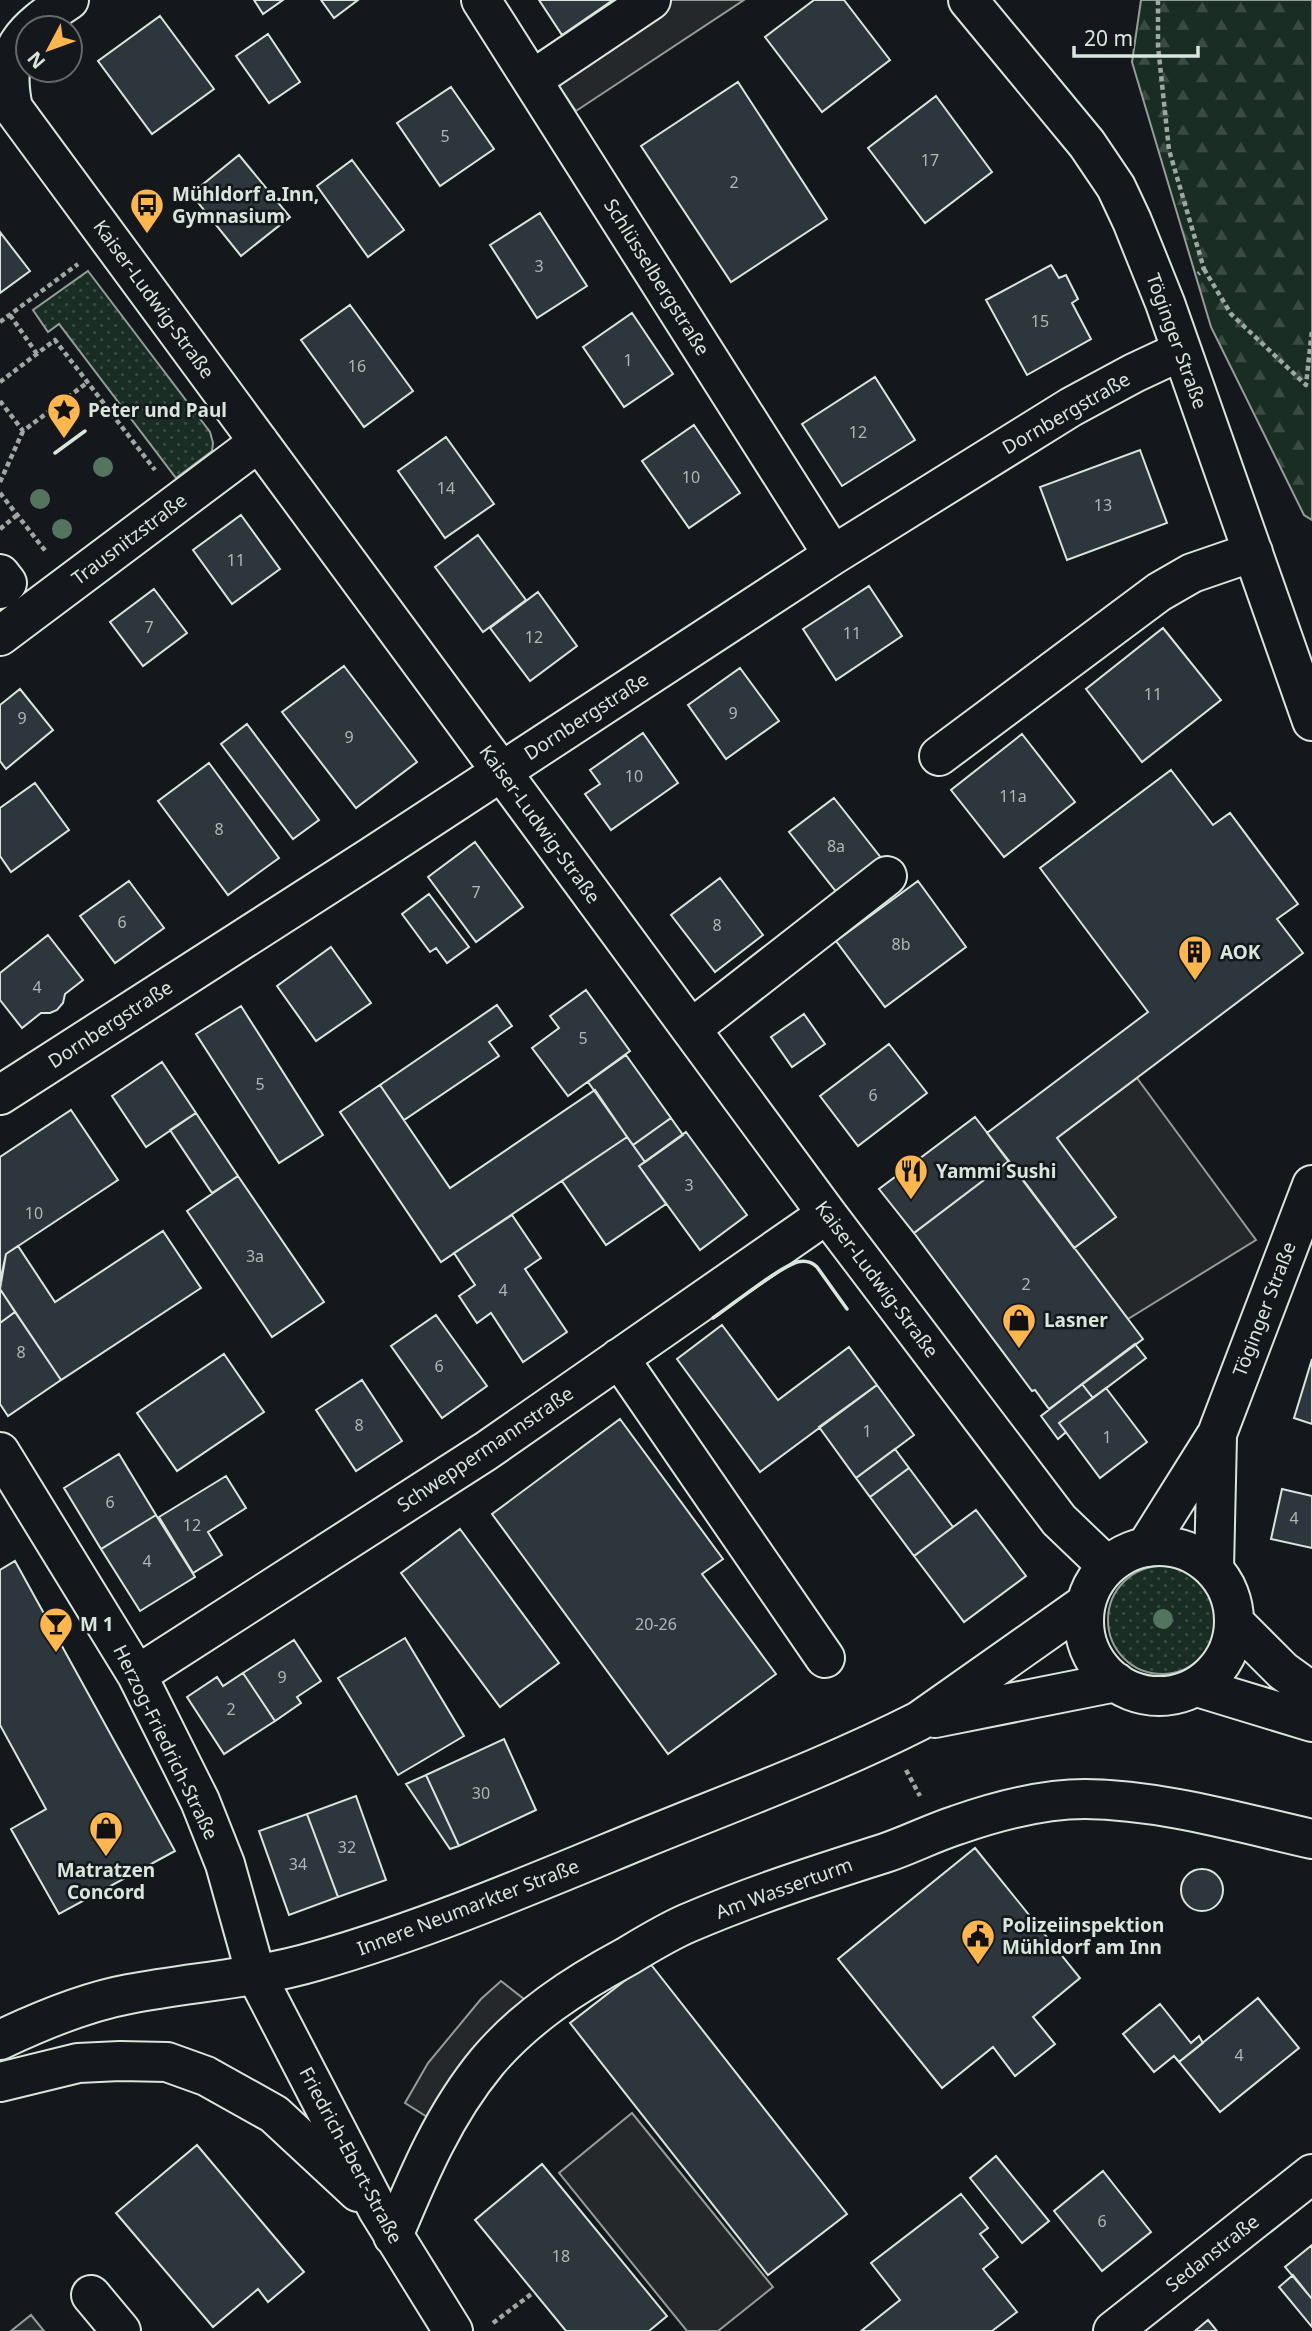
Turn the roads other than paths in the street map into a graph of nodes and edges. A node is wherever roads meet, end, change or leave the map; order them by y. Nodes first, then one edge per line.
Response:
1 (69, 0) edge
2 (481, 0) edge
3 (651, 0) edge
4 (968, 0) edge
5 (2, 62) edge
6 (533, 80) junction
7 (1181, 351) junction
8 (259, 442) junction
9 (1253, 552) junction
10 (833, 555) junction
11 (0, 574) edge
12 (0, 589) edge
13 (0, 636) edge
14 (1312, 721) edge
15 (939, 756) dead end
16 (500, 771) junction
17 (887, 876) dead end
18 (691, 1030) junction
19 (0, 1095) edge
20 (1312, 1186) edge
21 (827, 1214) junction
22 (620, 1358) junction
23 (1217, 1434) junction
24 (0, 1452) edge
25 (1146, 1547) junction
26 (1107, 1566) junction
27 (1214, 1569) junction
28 (1085, 1605) junction
29 (1235, 1623) junction
30 (825, 1658) dead end
31 (136, 1675) junction
32 (1116, 1682) junction
33 (1197, 1686) junction
34 (1312, 1692) edge
35 (1312, 1722) edge
36 (905, 1728) junction
37 (1312, 1839) edge
38 (256, 1975) junction
39 (0, 2040) edge
40 (0, 2082) edge
41 (1312, 2174) edge
42 (386, 2223) junction
43 (92, 2295) dead end
44 (121, 2331) edge
45 (453, 2331) edge
46 (1113, 2331) edge

1 - 5 street
2 - 6 street, Schlüsselbergstraße
3 - 6 street
4 - 7 street, Töginger Straße
5 - 8 street, Kaiser-Ludwig-Straße
6 - 10 street, Schlüsselbergstraße
7 - 9 street, Töginger Straße
7 - 10 street, Dornbergstraße
8 - 13 street, Trausnitzstraße
8 - 16 street, Kaiser-Ludwig-Straße
9 - 14 street, Töginger Straße
9 - 15 street
10 - 16 street, Dornbergstraße
11 - 12 street
16 - 18 street, Kaiser-Ludwig-Straße
16 - 19 street, Dornbergstraße
17 - 18 street
18 - 21 street, Kaiser-Ludwig-Straße
20 - 23 street, Töginger Straße
21 - 22 street, Schweppermannstraße
21 - 26 street, Kaiser-Ludwig-Straße
22 - 30 street
22 - 31 street, Schweppermannstraße
23 - 25 street, Töginger Straße
23 - 27 street, Töginger Straße
24 - 31 street, Herzog-Friedrich-Straße
25 - 26 street
25 - 27 street
26 - 28 street
27 - 29 street
28 - 32 street
28 - 36 street, Innere Neumarkter Straße
29 - 33 street
29 - 34 street
31 - 38 street, Herzog-Friedrich-Straße
32 - 33 street
32 - 36 street, Innere Neumarkter Straße
33 - 35 street
36 - 38 street, Innere Neumarkter Straße
37 - 42 street, Am Wasserturm
38 - 39 street, Innere Neumarkter Straße
38 - 42 street, Friedrich-Ebert-Straße
40 - 42 street
41 - 46 street, Sedanstraße
42 - 45 street, Friedrich-Ebert-Straße
43 - 44 street

